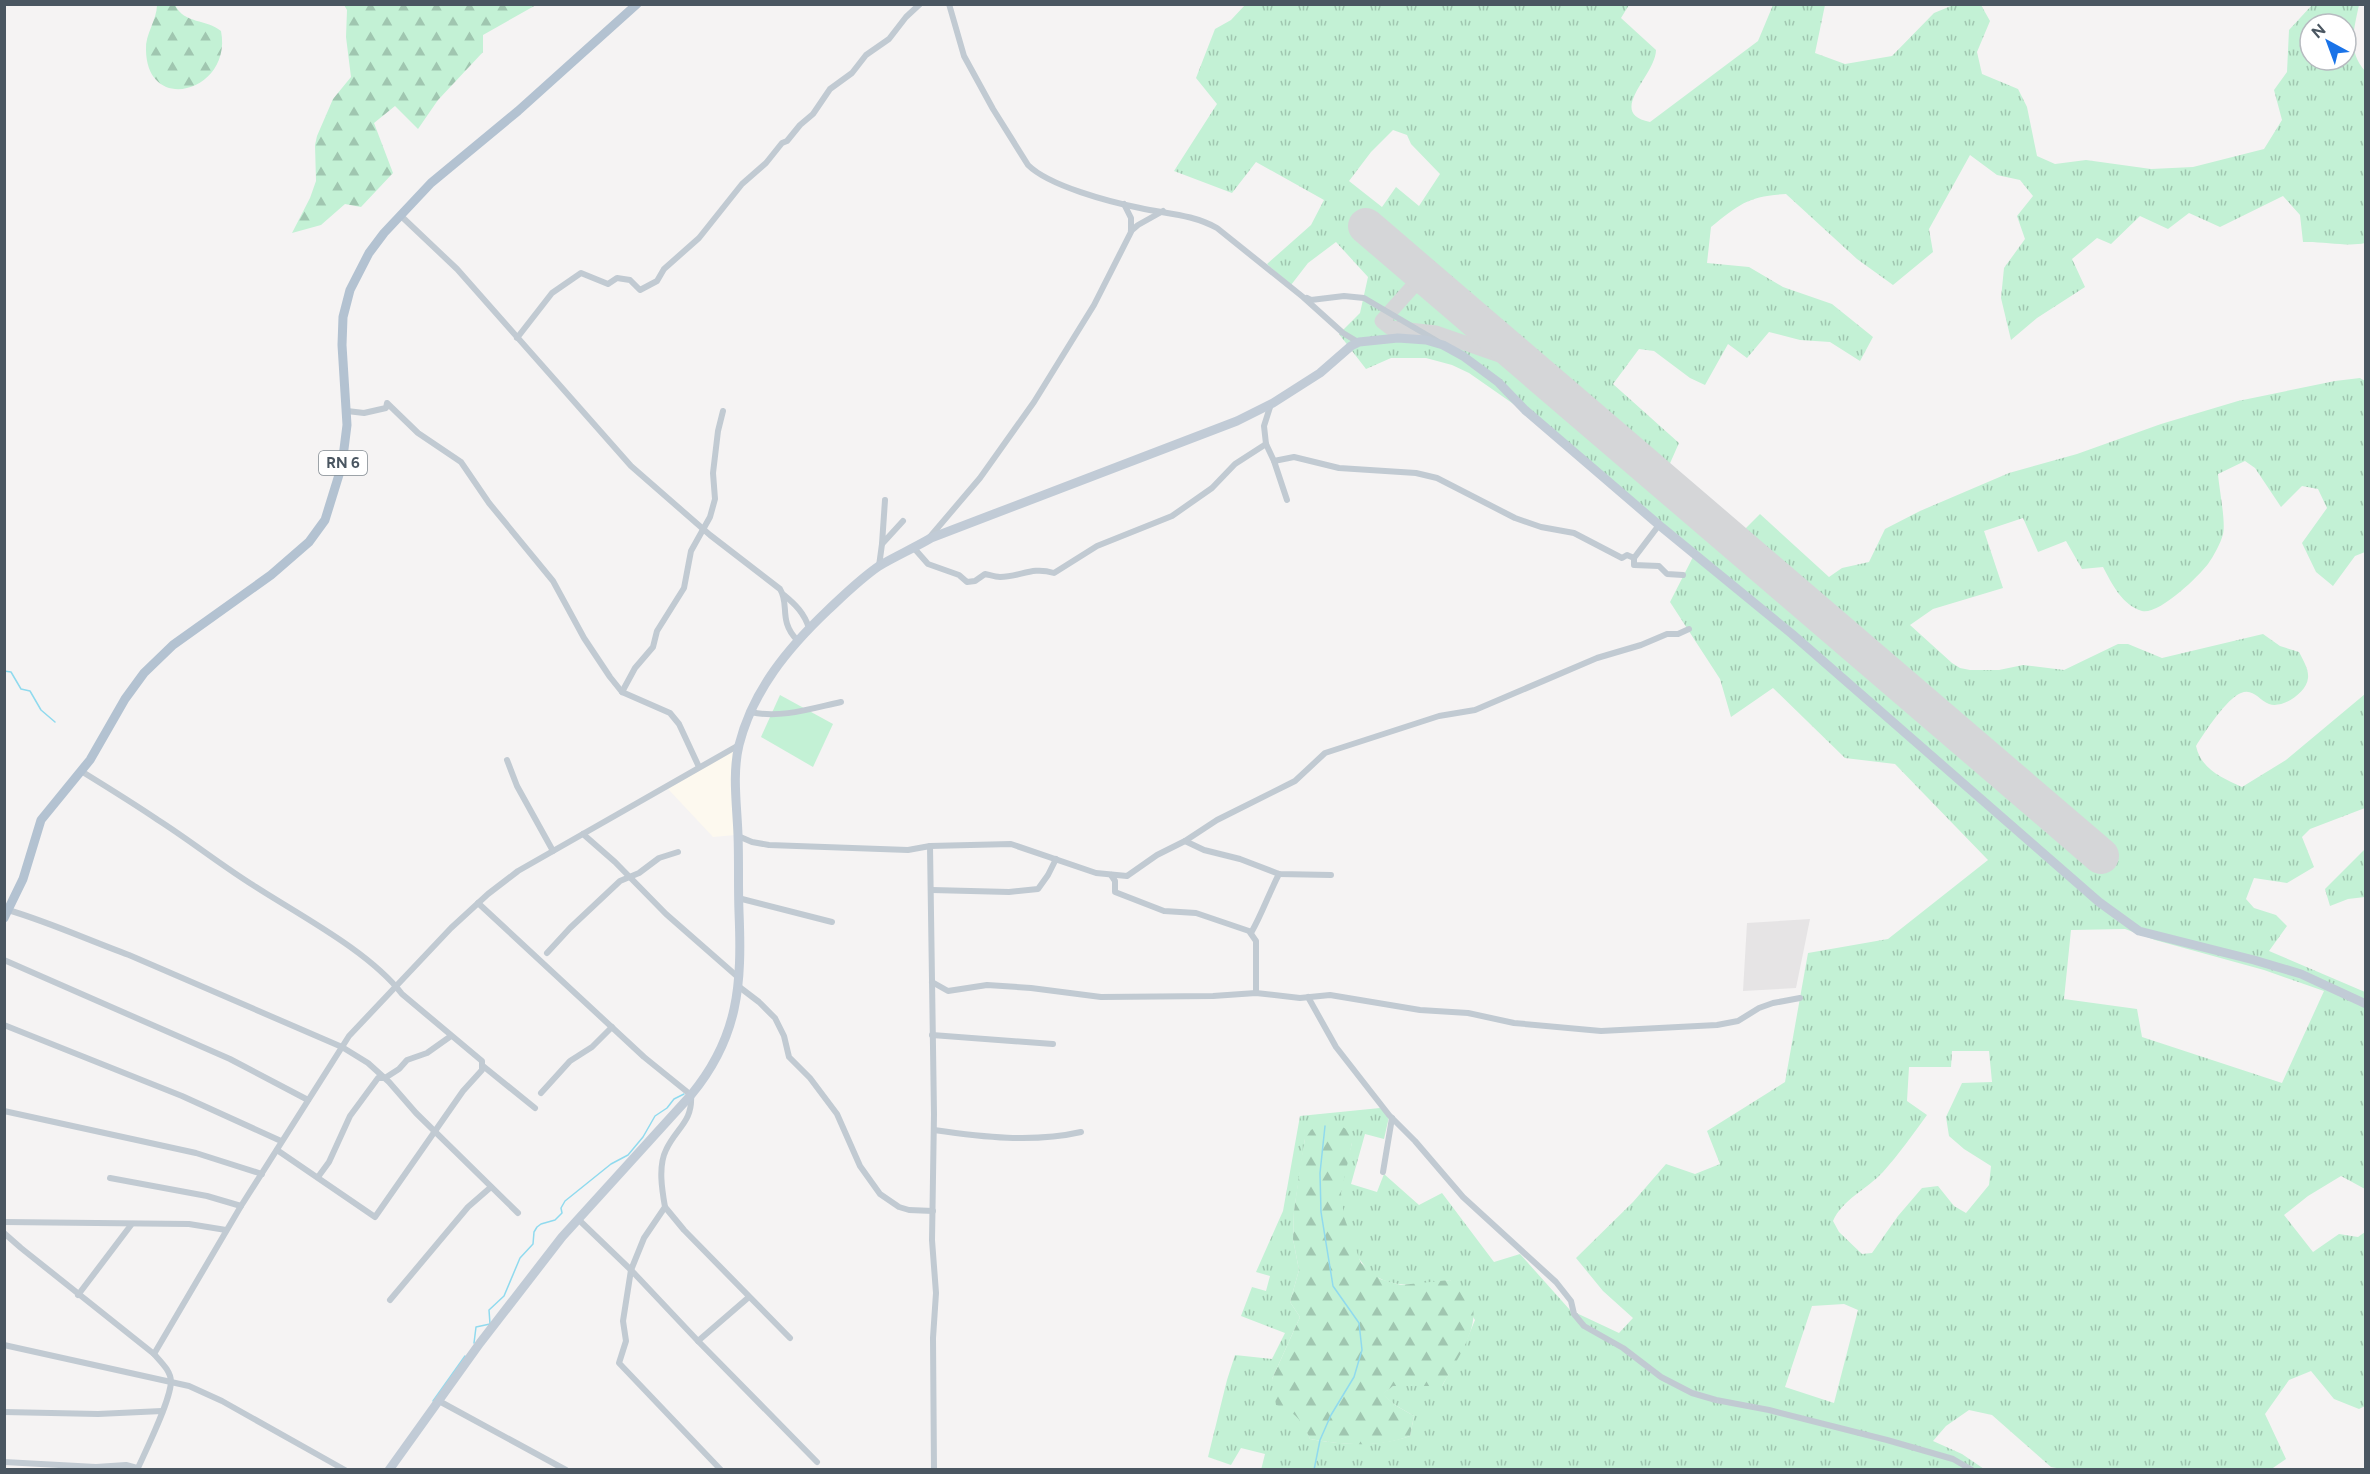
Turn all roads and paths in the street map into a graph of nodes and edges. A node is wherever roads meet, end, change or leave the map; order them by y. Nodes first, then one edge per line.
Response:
1 (637, 4) edge
2 (920, 4) edge
3 (950, 4) edge
4 (1124, 204) junction
5 (1163, 211) junction
6 (400, 215) junction
7 (1131, 232) junction
8 (1303, 297) junction
9 (517, 338) junction
10 (1359, 342) junction
11 (1443, 345) junction
12 (1271, 404) junction
13 (346, 411) junction
14 (723, 411) dead end
15 (1266, 444) junction
16 (1274, 461) junction
17 (885, 500) dead end
18 (1287, 500) dead end
19 (903, 521) dead end
20 (1659, 525) junction
21 (704, 530) junction
22 (927, 541) junction
23 (882, 544) junction
24 (913, 548) junction
25 (1634, 558) junction
26 (879, 567) junction
27 (1683, 575) dead end
28 (784, 595) junction
29 (809, 628) junction
30 (1689, 629) dead end
31 (796, 640) junction
32 (622, 692) junction
33 (841, 702) dead end
34 (751, 712) junction
35 (739, 745) junction
36 (507, 760) dead end
37 (699, 766) junction
38 (81, 771) junction
39 (583, 834) junction
40 (738, 836) junction
41 (1185, 841) junction
42 (930, 846) junction
43 (553, 852) junction
44 (678, 852) dead end
45 (1056, 859) junction
46 (1279, 874) junction
47 (1112, 875) junction
48 (1330, 875) dead end
49 (628, 876) junction
50 (932, 890) junction
51 (738, 898) junction
52 (478, 903) junction
53 (6, 914) edge
54 (832, 922) dead end
55 (1251, 933) junction
56 (547, 953) dead end
57 (4, 960) edge
58 (738, 982) junction
59 (932, 982) junction
60 (396, 986) junction
61 (1256, 993) junction
62 (1308, 998) junction
63 (1800, 998) dead end
64 (2366, 1004) edge
65 (4, 1025) edge
66 (612, 1027) junction
67 (933, 1035) junction
68 (451, 1036) junction
69 (1053, 1044) dead end
70 (342, 1047) junction
71 (483, 1066) junction
72 (385, 1078) junction
73 (541, 1093) dead end
74 (688, 1093) junction
75 (308, 1100) junction
76 (535, 1108) dead end
77 (4, 1111) edge
78 (1392, 1118) junction
79 (934, 1130) junction
80 (436, 1132) junction
81 (1081, 1132) dead end
82 (281, 1141) junction
83 (276, 1150) junction
84 (1383, 1172) dead end
85 (262, 1174) junction
86 (318, 1177) junction
87 (110, 1178) dead end
88 (491, 1187) junction
89 (240, 1206) junction
90 (665, 1207) junction
91 (933, 1211) junction
92 (518, 1214) dead end
93 (578, 1219) junction
94 (4, 1222) edge
95 (130, 1225) junction
96 (226, 1230) junction
97 (4, 1233) edge
98 (631, 1270) junction
99 (78, 1294) junction
100 (749, 1297) junction
101 (390, 1300) dead end
102 (790, 1338) dead end
103 (698, 1341) junction
104 (4, 1345) edge
105 (154, 1354) junction
106 (171, 1381) junction
107 (439, 1401) junction
108 (162, 1411) junction
109 (4, 1412) edge
110 (4, 1462) edge
111 (817, 1462) dead end
112 (137, 1469) edge
113 (345, 1470) edge
114 (389, 1470) edge
115 (566, 1470) edge
116 (721, 1470) edge
117 (934, 1470) edge
118 (1972, 1470) edge

1 - 6 main road, RN 6
2 - 9 street
3 - 4 street
4 - 5 street
4 - 7 street
5 - 7 street
5 - 8 street
6 - 9 street
6 - 13 main road, RN 6
7 - 22 street
8 - 10 street
8 - 11 street
9 - 21 street
10 - 11 main road
10 - 12 main road
11 - 20 main road
12 - 15 street
12 - 22 main road
13 - 32 street
13 - 38 main road, RN 6
14 - 21 street
15 - 16 street
15 - 24 street
16 - 18 street
16 - 25 street
17 - 23 street
19 - 23 street
20 - 25 street
20 - 64 main road
21 - 28 street
21 - 32 street
22 - 24 main road
23 - 26 street
24 - 26 main road
25 - 27 street
26 - 29 main road
28 - 29 street
28 - 31 street
29 - 31 main road
30 - 41 street
31 - 34 main road
32 - 37 street
33 - 34 street
34 - 35 main road
35 - 37 street
35 - 40 main road
36 - 43 street
37 - 39 street
38 - 53 main road, RN 6
38 - 60 street
39 - 43 street
39 - 49 street
40 - 42 street
40 - 51 main road
41 - 46 street
41 - 47 street
42 - 45 street
42 - 50 street
43 - 52 street
44 - 49 street
45 - 47 street
45 - 50 street
46 - 48 street
46 - 55 street
47 - 55 street
49 - 56 street
49 - 58 street
50 - 59 street
51 - 54 street
51 - 58 main road
52 - 60 street
52 - 66 street
53 - 70 street
55 - 61 street
57 - 75 street
58 - 74 main road
58 - 91 street
59 - 61 street
59 - 67 street
60 - 68 street
60 - 70 street
61 - 62 street
62 - 63 street
62 - 78 street
65 - 82 street
66 - 73 street
66 - 74 street
67 - 69 street
67 - 79 street
68 - 71 street
68 - 72 street
70 - 72 street
70 - 75 street
71 - 76 street
71 - 80 street
72 - 80 street
72 - 86 street
74 - 90 street
74 - 93 main road
75 - 82 street
77 - 85 street
78 - 84 street
78 - 118 street
79 - 81 street
79 - 91 street
80 - 86 street
80 - 88 street
82 - 83 street
83 - 85 street
83 - 86 street
85 - 89 street
87 - 89 street
88 - 92 street
88 - 101 street
89 - 96 street
90 - 98 street
90 - 100 street
91 - 117 street
93 - 98 street
93 - 107 main road
94 - 95 street
95 - 96 street
95 - 99 street
96 - 105 street
97 - 99 street
98 - 103 street
98 - 116 street
99 - 105 street
100 - 102 street
100 - 103 street
103 - 111 street
104 - 106 street
105 - 106 street
106 - 108 street
106 - 113 street
107 - 114 main road
107 - 115 street
108 - 109 street
108 - 112 street
110 - 112 street

